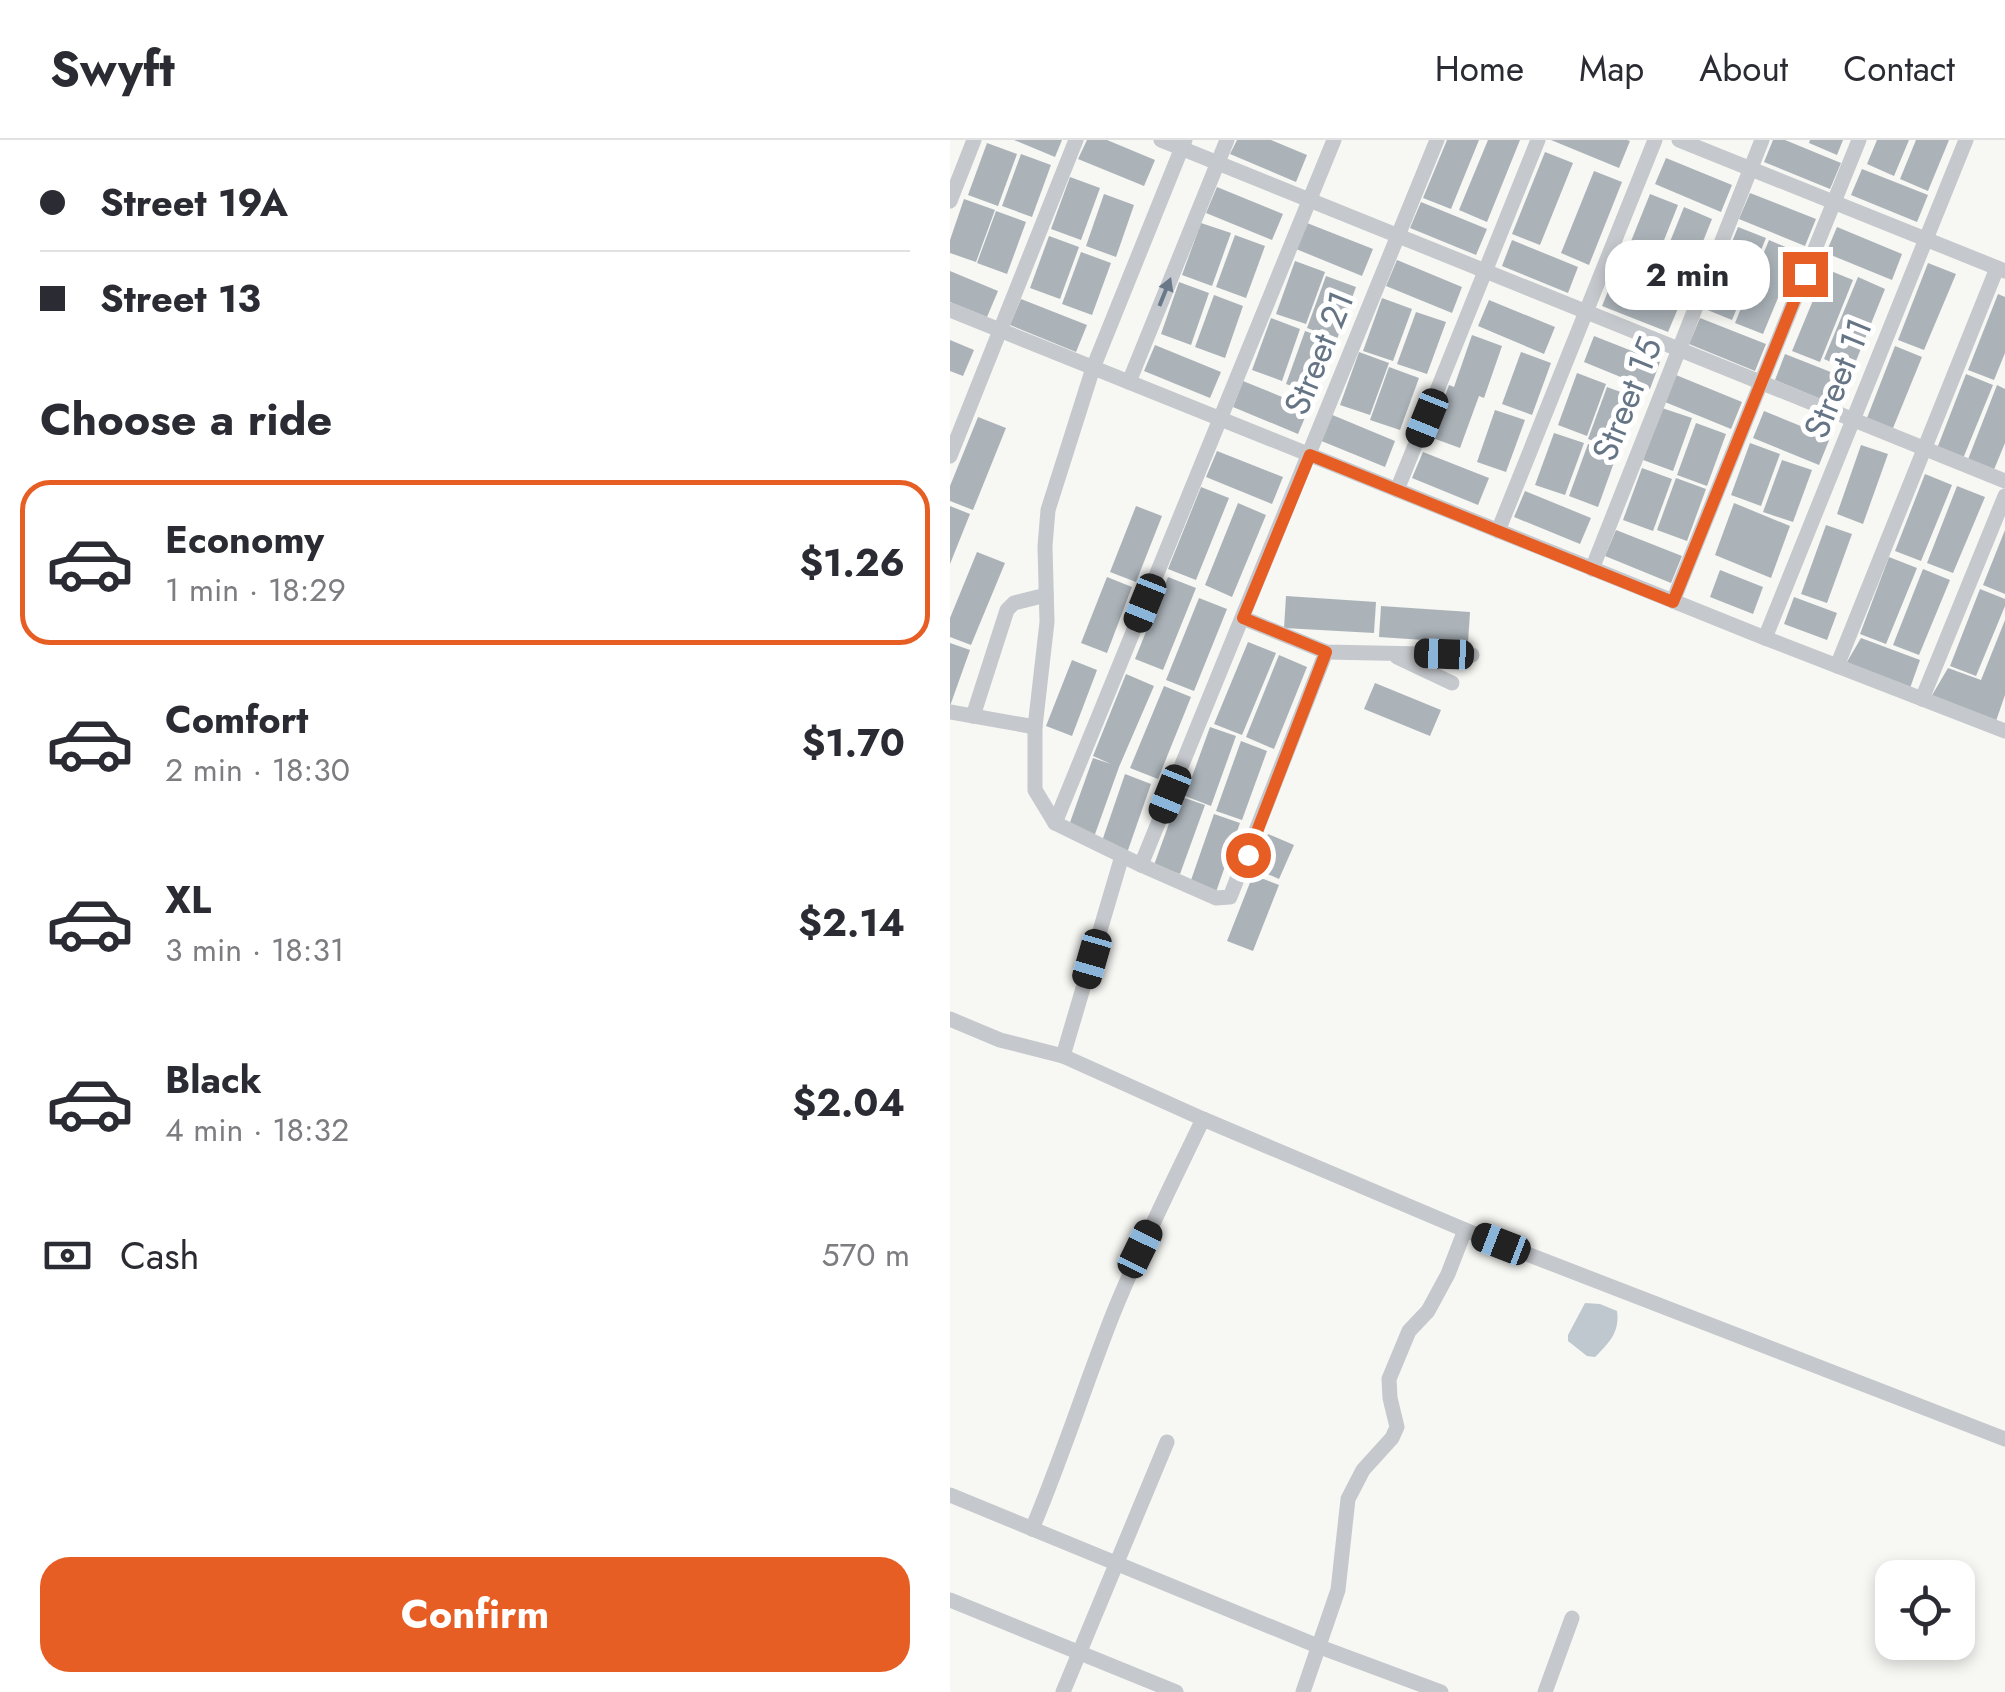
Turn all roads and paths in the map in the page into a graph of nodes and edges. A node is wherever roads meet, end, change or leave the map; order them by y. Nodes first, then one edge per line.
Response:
1 (974, 140) edge
2 (1076, 140) edge
3 (1160, 140) edge
4 (1227, 140) edge
5 (1334, 140) edge
6 (1437, 140) edge
7 (1538, 140) edge
8 (1655, 140) edge
9 (1679, 140) edge
10 (1762, 140) edge
11 (1859, 140) edge
12 (1966, 140) edge
13 (1183, 144) edge
14 (1218, 163) junction
15 (1751, 169) junction
16 (950, 200) edge
17 (1309, 200) junction
18 (1834, 202) junction
19 (1398, 236) junction
20 (1926, 240) junction
21 (2001, 270) edge
22 (1486, 271) junction
23 (950, 310) edge
24 (1586, 312) junction
25 (1000, 330) junction
26 (1679, 350) junction
27 (1092, 368) junction
28 (1128, 382) junction
29 (1761, 383) junction
30 (1220, 419) junction
31 (1854, 420) junction
32 (1924, 448) junction
33 (1310, 455) junction
34 (950, 456) edge
35 (2005, 481) edge
36 (1398, 490) junction
37 (2005, 496) edge
38 (1498, 531) junction
39 (1592, 569) junction
40 (1046, 595) junction
41 (1673, 602) junction
42 (1243, 618) junction
43 (1765, 638) junction
44 (1326, 652) junction
45 (1389, 653) junction
46 (1472, 655) dead end
47 (1837, 666) junction
48 (1452, 683) dead end
49 (1922, 699) junction
50 (950, 712) edge
51 (974, 716) junction
52 (1035, 727) junction
53 (2005, 731) edge
54 (1055, 823) junction
55 (1122, 856) junction
56 (1141, 865) junction
57 (950, 1018) edge
58 (1063, 1056) junction
59 (1203, 1119) junction
60 (1465, 1230) junction
61 (2005, 1439) edge
62 (1167, 1442) dead end
63 (950, 1495) edge
64 (1032, 1528) junction
65 (1117, 1564) junction
66 (950, 1600) edge
67 (1572, 1618) dead end
68 (1320, 1647) junction
69 (1078, 1654) junction
70 (1431, 1690) edge
71 (1063, 1692) edge
72 (1176, 1692) edge
73 (1303, 1692) edge
74 (1545, 1692) edge

1 - 16 street
2 - 25 street
3 - 13 street
4 - 14 street
5 - 17 street
6 - 19 street, Street 21
7 - 22 street
8 - 24 street
9 - 15 street
10 - 15 street, Street 15
11 - 18 street
12 - 20 street, Street 11
13 - 14 street
13 - 27 street
14 - 17 street
28 -> 14 street
15 - 18 street
15 - 26 street, Street 15
17 - 19 street
17 - 30 street
18 - 20 street
18 - 29 street
19 - 22 street
19 - 33 street, Street 21
20 - 21 street
20 - 31 street, Street 11
21 - 32 street
22 - 24 street
22 - 36 street
23 - 25 street
24 - 26 street
24 - 38 street
25 - 27 street
25 - 34 street
26 - 29 street
26 - 39 street, Street 15
27 - 28 street
27 - 40 street
28 - 30 street
29 - 31 street
29 - 41 street
30 - 33 street
30 - 54 street
31 - 32 street
31 - 43 street, Street 11
32 - 35 street
32 - 47 street
33 - 36 street
33 - 42 street, Street 21
36 - 38 street
37 - 49 street
38 - 39 street
39 - 41 street
40 - 51 street
40 - 52 street
41 - 43 street
42 - 44 street
42 - 56 street, Street 21
43 - 47 street
44 - 45 street
44 - 56 street
45 - 46 street
45 - 48 street
47 - 49 street
49 - 53 street
50 - 51 street
51 - 52 street
52 - 54 street
54 - 55 street
55 - 56 street
55 - 58 street
57 - 58 street
58 - 59 street
59 - 60 street
59 - 64 street
60 - 61 street
60 - 68 street
62 - 65 street
63 - 64 street
64 - 65 street
65 - 68 street
65 - 69 street
66 - 69 street
67 - 74 street
68 - 70 street
68 - 73 street
69 - 71 street
69 - 72 street

